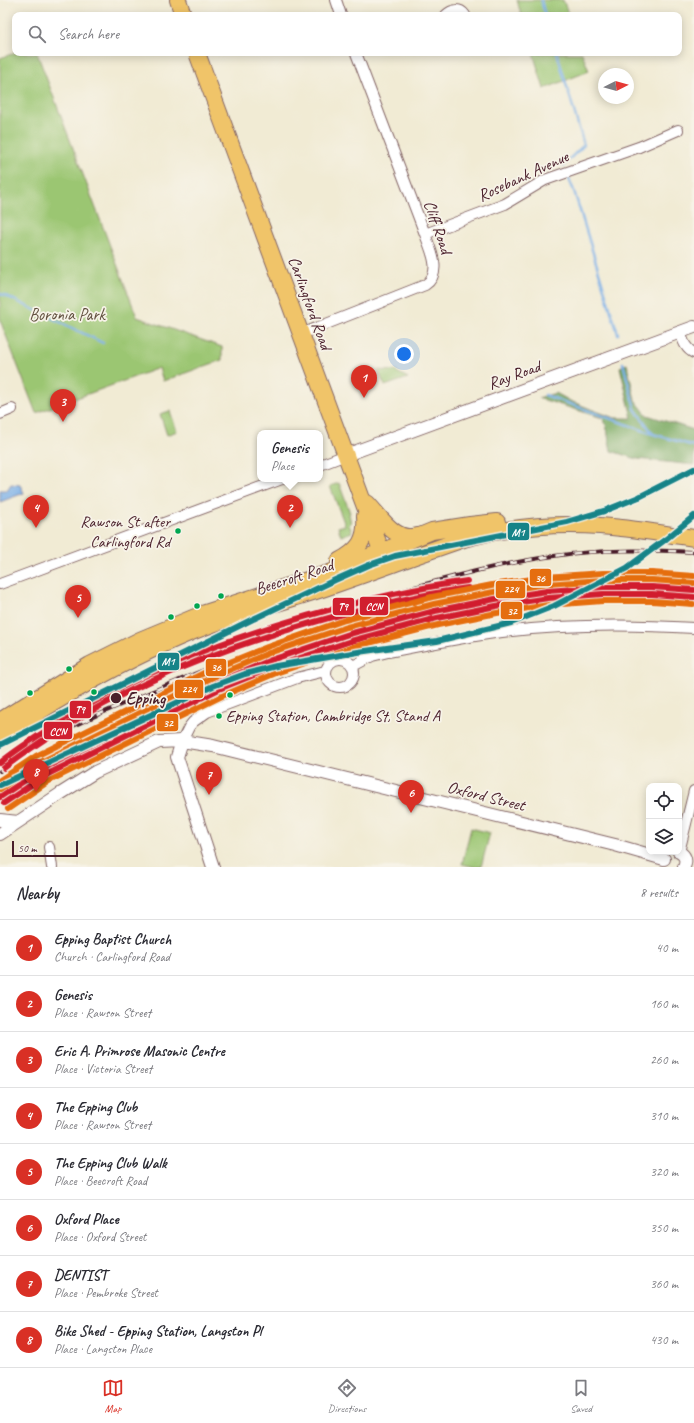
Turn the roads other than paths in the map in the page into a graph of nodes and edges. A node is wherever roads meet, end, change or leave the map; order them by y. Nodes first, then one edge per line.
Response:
1 (178, 0) edge
2 (336, 0) edge
3 (458, 0) edge
4 (182, 12) edge
5 (341, 12) edge
6 (450, 12) edge
7 (460, 12) edge
8 (464, 12) edge
9 (198, 56) edge
10 (357, 56) edge
11 (678, 130) dead end
12 (425, 234) junction
13 (694, 327) edge
14 (680, 332) junction
15 (301, 334) junction
16 (694, 353) edge
17 (12, 409) dead end
18 (0, 414) edge
19 (346, 455) junction
20 (323, 464) edge
21 (274, 482) edge
22 (361, 497) junction
23 (694, 529) edge
24 (423, 535) junction
25 (694, 538) edge
26 (384, 559) junction
27 (307, 579) junction
28 (0, 584) edge
29 (694, 628) edge
30 (353, 666) junction
31 (325, 671) junction
32 (0, 721) edge
33 (0, 736) edge
34 (182, 741) junction
35 (694, 791) edge
36 (0, 820) edge
37 (18, 822) junction
38 (0, 834) edge
39 (682, 840) edge
40 (49, 847) dead end
41 (682, 854) edge
42 (666, 859) edge
43 (688, 865) edge
44 (52, 867) edge
45 (213, 867) edge

1 - 4 main road
2 - 5 street
3 - 8 street
6 - 7 street
9 - 15 main road, Carlingford Road
10 - 12 street, Cliff Road
11 - 12 street, Rosebank Avenue
12 - 15 street, Cliff Road
13 - 14 street, Ray Road
14 - 16 street
14 - 19 street, Ray Road
15 - 19 main road, Carlingford Road
17 - 18 street
19 - 20 street
19 - 22 main road, Carlingford Road
21 - 28 street
22 - 24 main road
22 - 26 main road, Carlingford Road
22 - 27 main road
23 - 24 main road, Beecroft Road
24 - 26 main road, Beecroft Road
25 - 26 main road, Beecroft Road
26 - 27 main road, Beecroft Road
26 - 33 main road, Beecroft Road
27 - 32 main road, Beecroft Road
29 - 30 street
30 - 31 street
30 - 31 street
31 - 34 street
34 - 37 street, Oxford Street
34 - 42 street, Oxford Street
34 - 45 street
35 - 39 street
36 - 37 street
37 - 38 street, Oxford Street
40 - 44 street
41 - 43 street

